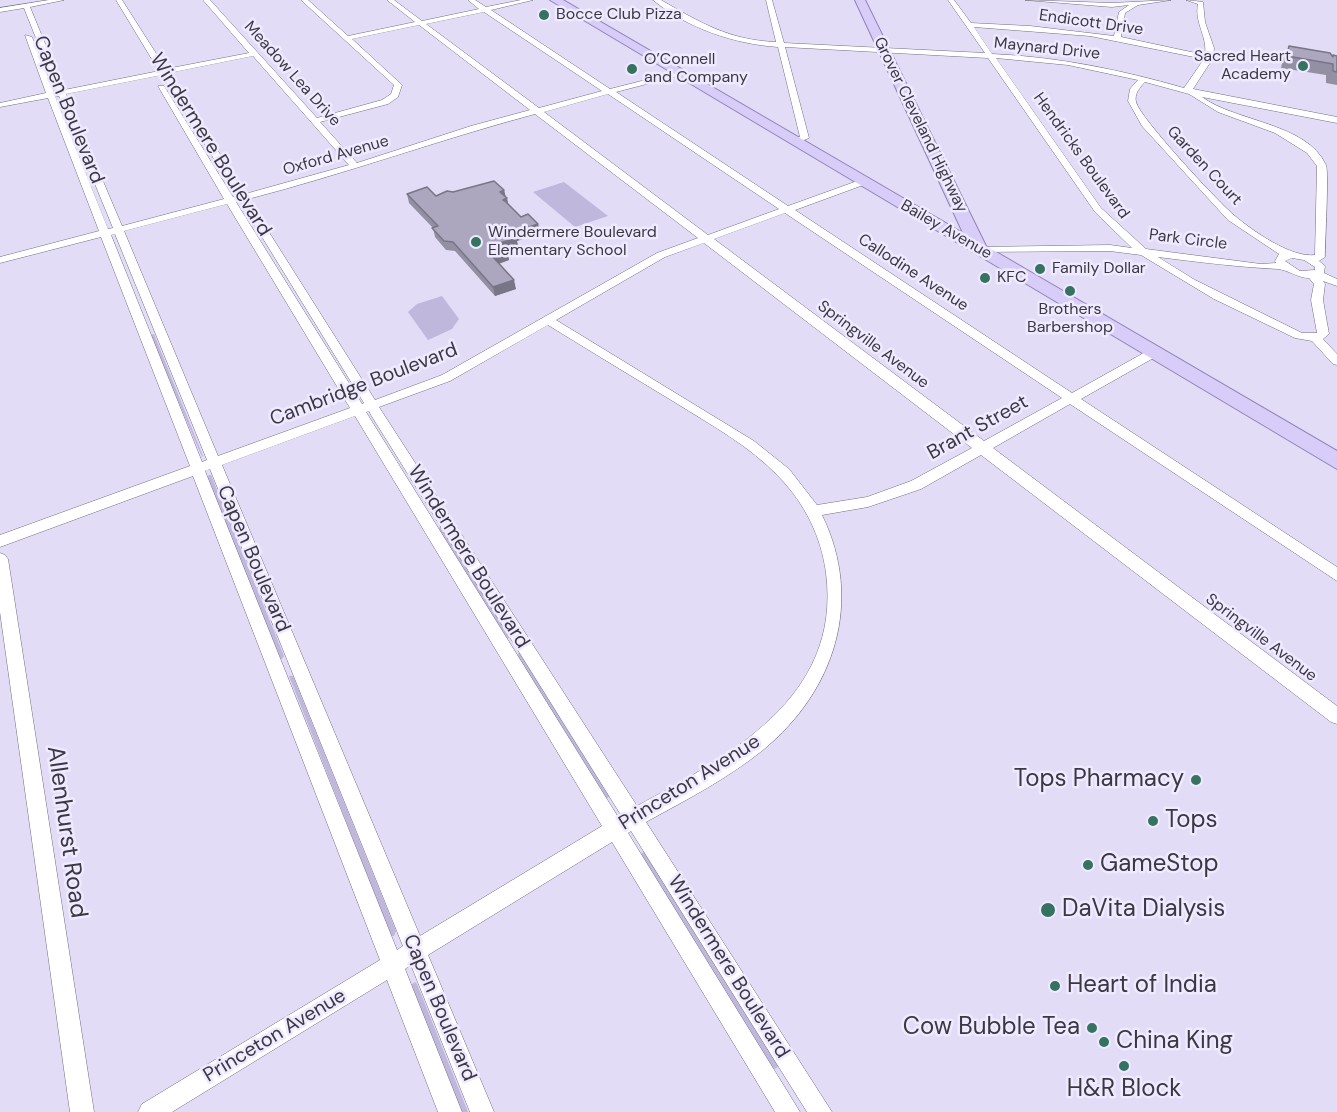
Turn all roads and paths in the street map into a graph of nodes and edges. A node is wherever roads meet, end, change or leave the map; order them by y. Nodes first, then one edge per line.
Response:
1 (61, 0) edge
2 (109, 0) edge
3 (119, 0) edge
4 (206, 0) edge
5 (304, 0) edge
6 (390, 0) edge
7 (471, 0) edge
8 (531, 0) edge
9 (555, 0) edge
10 (671, 0) edge
11 (769, 0) edge
12 (860, 0) edge
13 (951, 0) edge
14 (1028, 0) edge
15 (1168, 0) edge
16 (1189, 0) edge
17 (658, 1) edge
18 (1141, 4) junction
19 (1101, 5) junction
20 (26, 6) junction
21 (17, 7) junction
22 (485, 9) junction
23 (0, 10) edge
24 (1122, 12) junction
25 (420, 23) junction
26 (969, 25) junction
27 (348, 38) junction
28 (1117, 38) junction
29 (748, 43) junction
30 (781, 45) junction
31 (884, 51) junction
32 (255, 54) junction
33 (991, 56) junction
34 (1209, 58) junction
35 (787, 67) junction
36 (158, 73) junction
37 (678, 73) junction
38 (1144, 78) junction
39 (608, 91) junction
40 (1191, 92) junction
41 (57, 94) junction
42 (0, 105) edge
43 (536, 110) junction
44 (1337, 120) edge
45 (315, 121) junction
46 (794, 141) junction
47 (356, 167) junction
48 (863, 182) junction
49 (237, 199) junction
50 (787, 210) junction
51 (965, 218) junction
52 (940, 227) junction
53 (111, 232) junction
54 (706, 239) junction
55 (979, 250) junction
56 (1138, 250) junction
57 (1287, 255) junction
58 (0, 260) edge
59 (1312, 260) junction
60 (1284, 267) junction
61 (1314, 275) junction
62 (1337, 283) edge
63 (548, 320) junction
64 (1316, 338) junction
65 (1153, 353) junction
66 (1337, 361) edge
67 (1071, 398) junction
68 (372, 406) junction
69 (359, 411) junction
70 (983, 448) junction
71 (1337, 461) edge
72 (213, 463) junction
73 (198, 469) junction
74 (813, 511) junction
75 (0, 541) edge
76 (0, 560) edge
77 (1337, 574) edge
78 (1337, 716) edge
79 (634, 818) junction
80 (615, 830) junction
81 (416, 951) junction
82 (393, 965) junction
83 (82, 1112) edge
84 (150, 1112) edge
85 (450, 1112) edge
86 (482, 1112) edge
87 (788, 1112) edge
88 (820, 1112) edge

1 - 20 street
2 - 36 street, Windermere Boulevard
3 - 36 street, Windermere Boulevard
4 - 32 street, Meadow Lea Drive
5 - 27 street
6 - 25 street, Springville Avenue
7 - 22 street, Callodine Avenue
8 - 22 street
9 - 37 main road, Bailey Avenue
10 - 17 street
11 - 30 street
12 - 31 main road, Grover Cleveland Highway
13 - 26 street, Hendricks Boulevard
14 - 19 street
15 - 18 street
16 - 34 street
17 - 29 street, Maynard Drive
18 - 19 street
18 - 24 street
19 - 24 street
20 - 21 street
20 - 41 street, Capen Boulevard
21 - 23 street
21 - 41 street, Capen Boulevard
22 - 25 street
22 - 39 street, Callodine Avenue
24 - 28 street
25 - 27 street
25 - 43 street, Springville Avenue
26 - 28 street, Endicott Drive
26 - 33 street, Hendricks Boulevard
27 - 45 street
28 - 34 street, Endicott Drive
29 - 30 street, Maynard Drive
29 - 35 street, Maynard Drive
30 - 31 street, Maynard Drive
30 - 35 street
31 - 33 street, Maynard Drive
31 - 51 main road, Grover Cleveland Highway
32 - 36 street
32 - 45 street, Meadow Lea Drive
33 - 38 street, Maynard Drive
33 - 56 street, Hendricks Boulevard
34 - 40 street
35 - 46 street
36 - 41 street
36 - 49 street, Windermere Boulevard
37 - 39 street, Oxford Avenue
37 - 46 main road, Bailey Avenue
38 - 40 street, Maynard Drive
38 - 57 street, Garden Court
39 - 43 street, Oxford Avenue
39 - 50 street, Callodine Avenue
40 - 44 street, Maynard Drive
40 - 59 street
41 - 42 street
41 - 53 street, Capen Boulevard
43 - 47 street, Oxford Avenue
43 - 54 street, Springville Avenue
45 - 47 street, Meadow Lea Drive
46 - 48 main road, Bailey Avenue
47 - 49 street, Oxford Avenue
48 - 50 street, Cambridge Boulevard
48 - 52 main road, Bailey Avenue
49 - 53 street, Oxford Avenue
49 - 68 street, Windermere Boulevard
49 - 69 street, Windermere Boulevard
50 - 54 street, Cambridge Boulevard
50 - 67 street, Callodine Avenue
51 - 52 main road
51 - 55 main road, Grover Cleveland Highway
52 - 55 main road, Bailey Avenue
53 - 58 street, Oxford Avenue
53 - 72 street, Capen Boulevard
53 - 73 street, Capen Boulevard
54 - 63 street, Cambridge Boulevard
54 - 70 street, Springville Avenue
55 - 56 street, Park Circle
55 - 65 main road, Bailey Avenue
56 - 60 street, Park Circle
56 - 64 street, Hendricks Boulevard
57 - 59 street
57 - 60 street
59 - 61 street
60 - 61 street, Park Circle
61 - 62 street
61 - 64 street
63 - 68 street, Cambridge Boulevard
63 - 74 street, Princeton Avenue
64 - 66 street
65 - 67 street, Brant Street
65 - 71 main road, Bailey Avenue
67 - 70 street, Brant Street
67 - 77 street, Callodine Avenue
68 - 69 street, Cambridge Boulevard
68 - 79 street, Windermere Boulevard
69 - 72 street, Cambridge Boulevard
69 - 80 street, Windermere Boulevard
70 - 74 street, Brant Street
70 - 78 street, Springville Avenue
72 - 73 street, Cambridge Boulevard
72 - 81 street, Capen Boulevard
73 - 75 street, Cambridge Boulevard
73 - 82 street, Capen Boulevard
74 - 79 street, Princeton Avenue
76 - 83 street, Allenhurst Road
79 - 80 street, Princeton Avenue
79 - 88 street, Windermere Boulevard
80 - 81 street, Princeton Avenue
80 - 87 street, Windermere Boulevard
81 - 82 street, Princeton Avenue
81 - 86 street, Capen Boulevard
82 - 84 street, Princeton Avenue
82 - 85 street, Capen Boulevard

